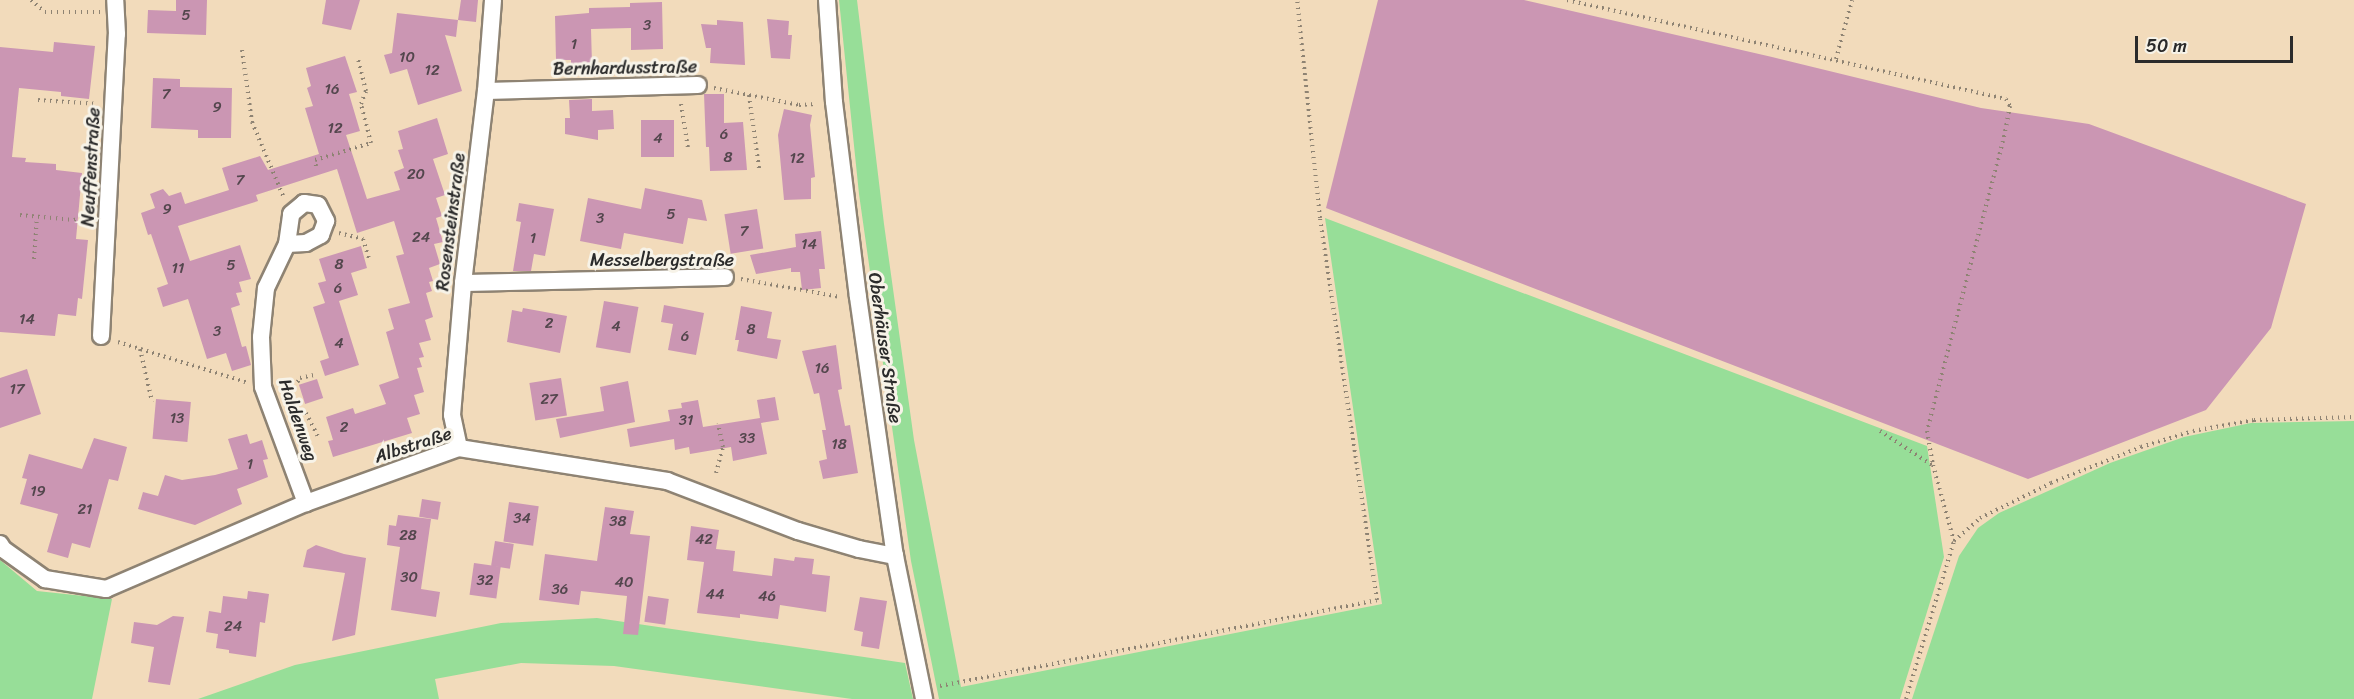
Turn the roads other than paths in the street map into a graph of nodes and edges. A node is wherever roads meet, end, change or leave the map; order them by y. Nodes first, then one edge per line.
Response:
1 (493, 0) edge
2 (826, 0) edge
3 (115, 6) edge
4 (698, 85) road end
5 (486, 91) junction
6 (287, 244) junction
7 (725, 277) road end
8 (463, 283) junction
9 (101, 336) road end
10 (459, 448) junction
11 (306, 503) junction
12 (0, 544) edge
13 (895, 556) junction
14 (924, 699) edge

1 - 5 street, Rosensteinstraße
2 - 13 street, Oberhäuser Straße
3 - 9 street, Neuffenstraße
4 - 5 street, Bernhardusstraße
5 - 8 street, Rosensteinstraße
6 - 6 street, Haldenweg
6 - 11 street, Haldenweg
7 - 8 street, Messelbergstraße
8 - 10 street, Rosensteinstraße
10 - 11 street, Albstraße
10 - 13 street, Albstraße
11 - 12 street, Albstraße
13 - 14 street, Oberhäuser Straße

